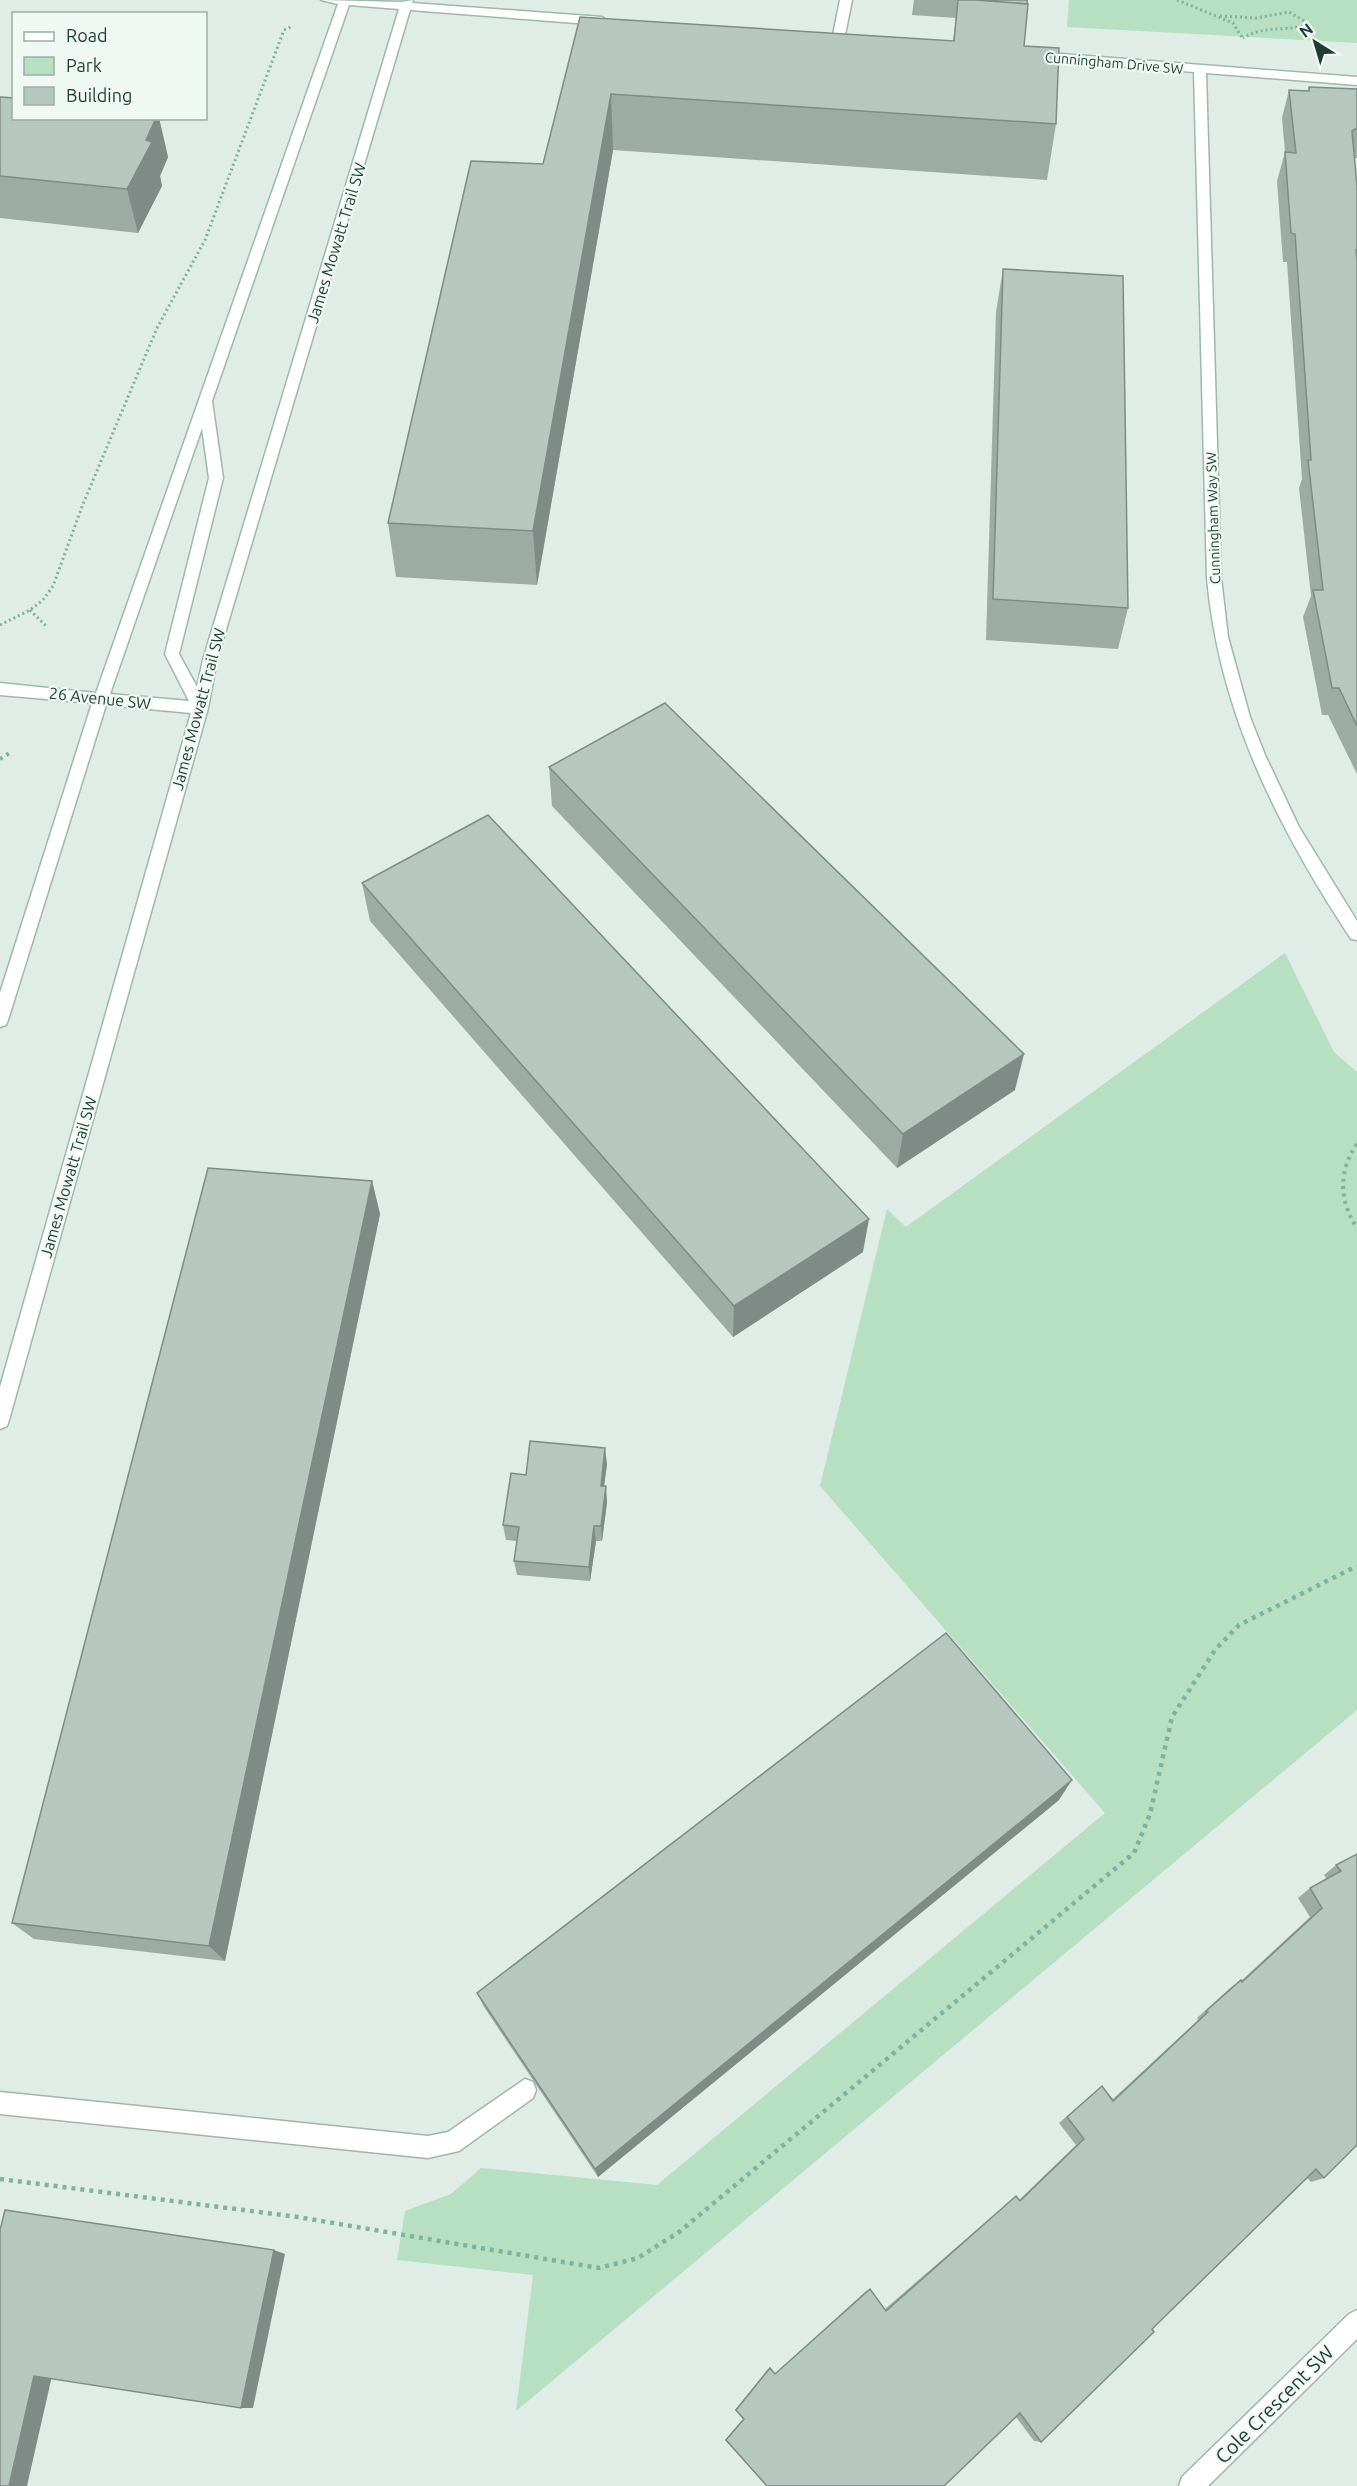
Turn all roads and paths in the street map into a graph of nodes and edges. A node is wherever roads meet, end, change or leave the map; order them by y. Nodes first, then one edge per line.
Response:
1 (327, 0) edge
2 (846, 0) edge
3 (1177, 0) edge
4 (345, 1) edge
5 (406, 3) edge
6 (1220, 16) junction
7 (611, 22) edge
8 (293, 26) dead end
9 (1243, 38) junction
10 (838, 40) edge
11 (1242, 50) dead end
12 (1026, 56) edge
13 (1200, 70) junction
14 (1357, 81) edge
15 (206, 399) junction
16 (30, 610) junction
17 (0, 625) edge
18 (47, 627) dead end
19 (0, 688) edge
20 (101, 698) junction
21 (200, 708) junction
22 (11, 752) dead end
23 (0, 759) edge
24 (1357, 934) edge
25 (0, 1020) edge
26 (1357, 1144) edge
27 (1357, 1228) edge
28 (0, 1420) edge
29 (1357, 1566) edge
30 (525, 2090) edge
31 (0, 2103) edge
32 (0, 2179) edge
33 (1357, 2322) edge
34 (1191, 2486) edge

1 - 4 main road
2 - 10 main road
3 - 6 path
4 - 5 main road
4 - 15 main road
5 - 7 main road
5 - 21 main road, James Mowatt Trail SW
6 - 9 path
6 - 9 path
8 - 16 path
9 - 11 path
12 - 13 main road, Cunningham Drive SW
13 - 14 main road, Cunningham Drive SW
13 - 24 main road, Cunningham Way SW
15 - 20 main road
15 - 21 main road
16 - 17 path
16 - 18 path
19 - 20 main road, 26 Avenue SW
20 - 21 main road, 26 Avenue SW
20 - 25 main road
21 - 28 main road, James Mowatt Trail SW
22 - 23 path
26 - 27 path
29 - 32 path
30 - 31 main road
33 - 34 main road, Cole Crescent SW

